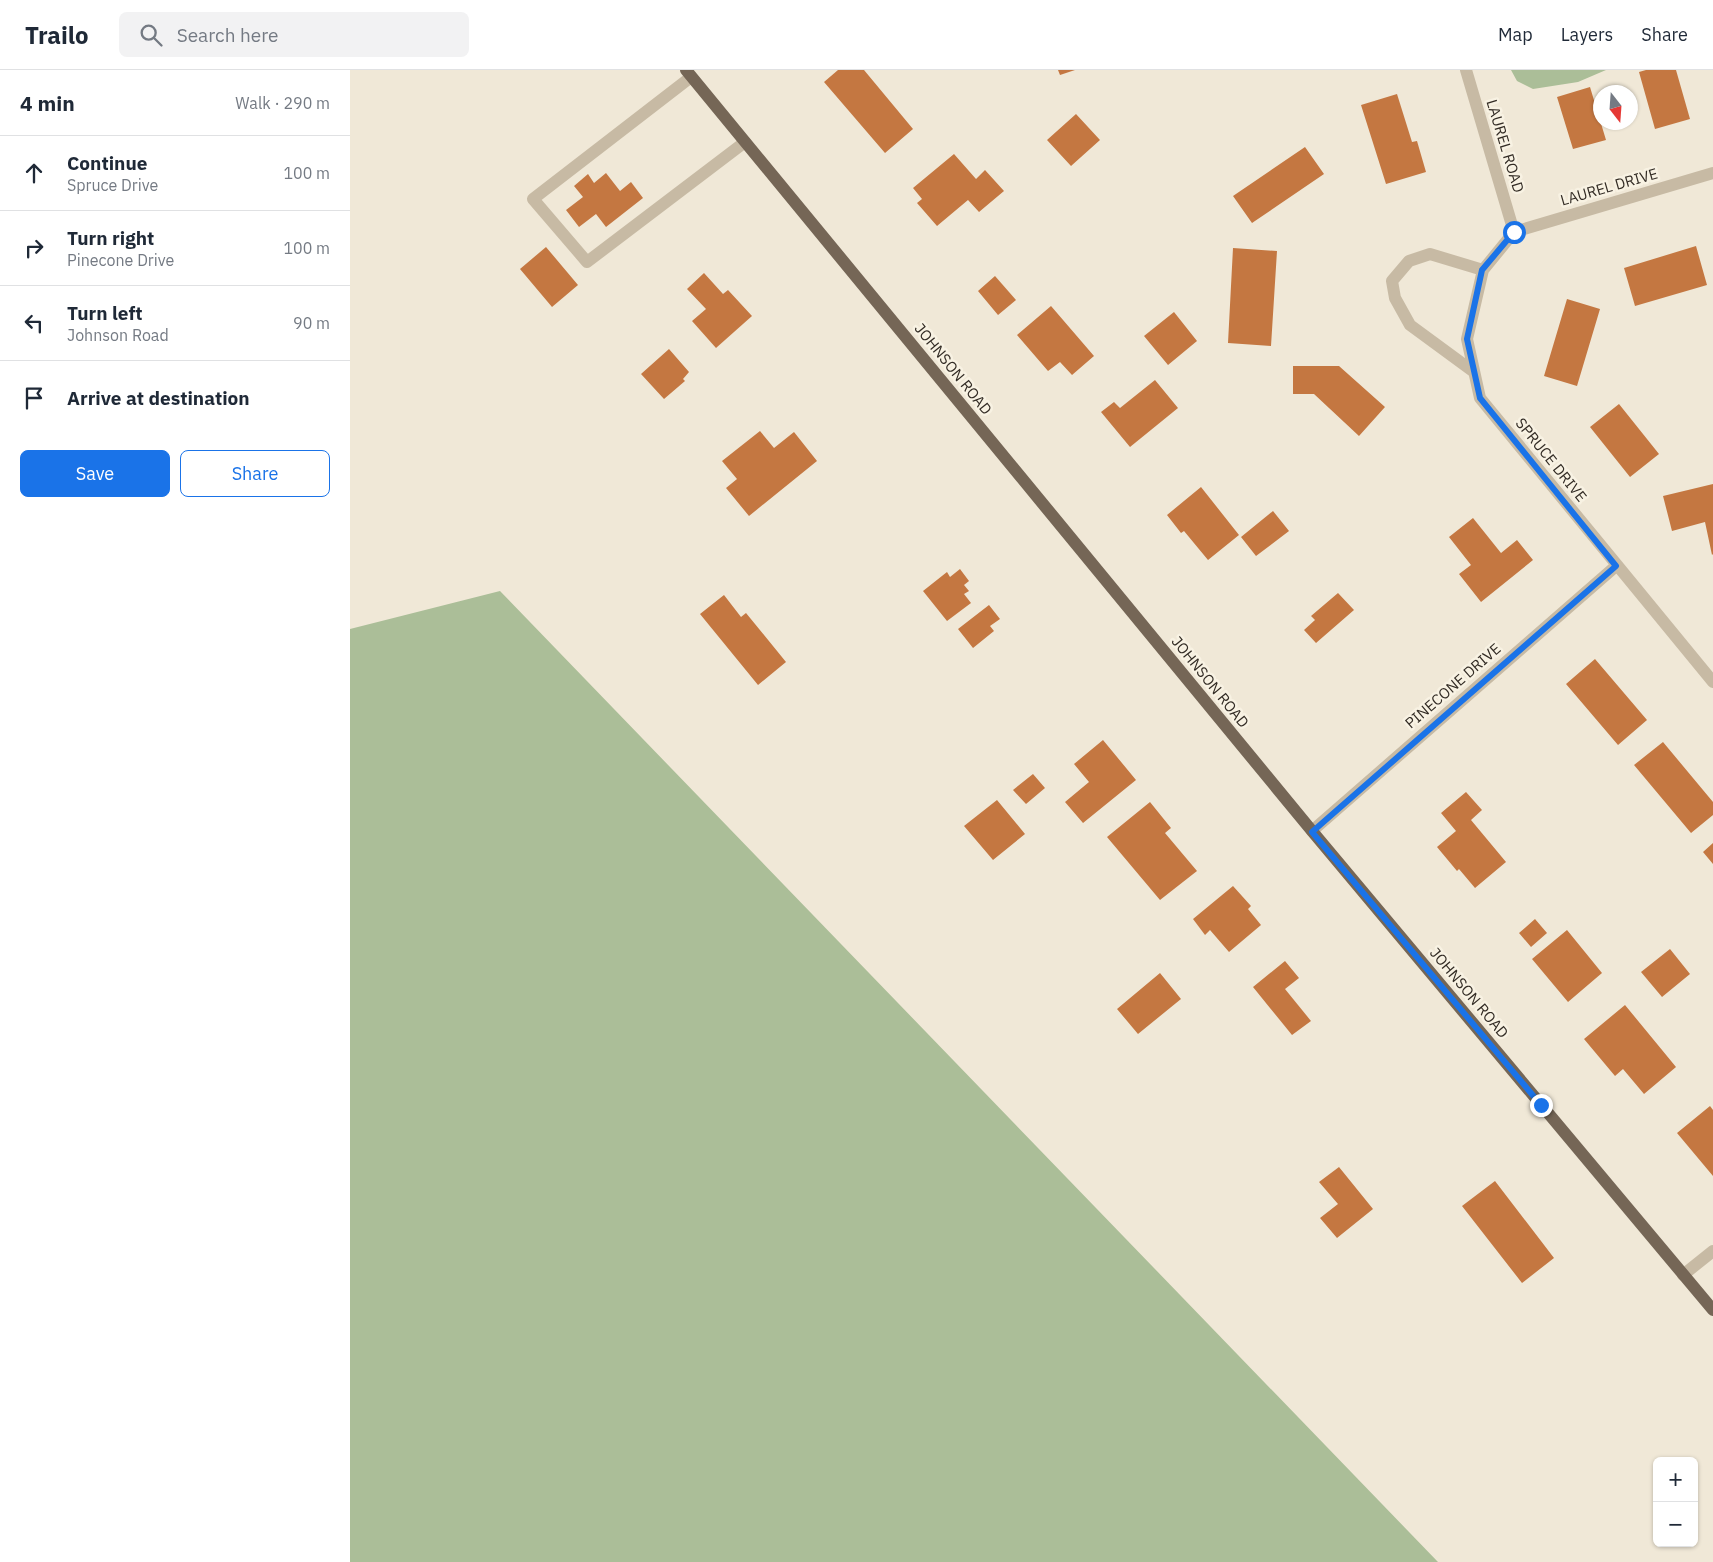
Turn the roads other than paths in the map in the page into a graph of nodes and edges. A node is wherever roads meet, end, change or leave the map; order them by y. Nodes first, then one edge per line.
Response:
1 (1466, 70) edge
2 (689, 73) edge
3 (745, 142) junction
4 (1713, 173) edge
5 (1514, 232) junction
6 (1482, 270) junction
7 (1474, 372) junction
8 (1616, 566) junction
9 (1713, 682) edge
10 (1312, 832) junction
11 (1713, 1252) edge
12 (1684, 1275) junction
13 (1713, 1310) edge

1 - 5 street, LAUREL ROAD
2 - 3 main road, JOHNSON ROAD
2 - 3 street
3 - 10 main road, JOHNSON ROAD
4 - 5 street, LAUREL DRIVE
5 - 6 street, SPRUCE DRIVE
6 - 7 street, SPRUCE DRIVE
6 - 7 street
7 - 8 street, SPRUCE DRIVE
8 - 9 street, SPRUCE DRIVE
8 - 10 street, PINECONE DRIVE
10 - 12 main road, JOHNSON ROAD
11 - 12 street
12 - 13 main road, JOHNSON ROAD

